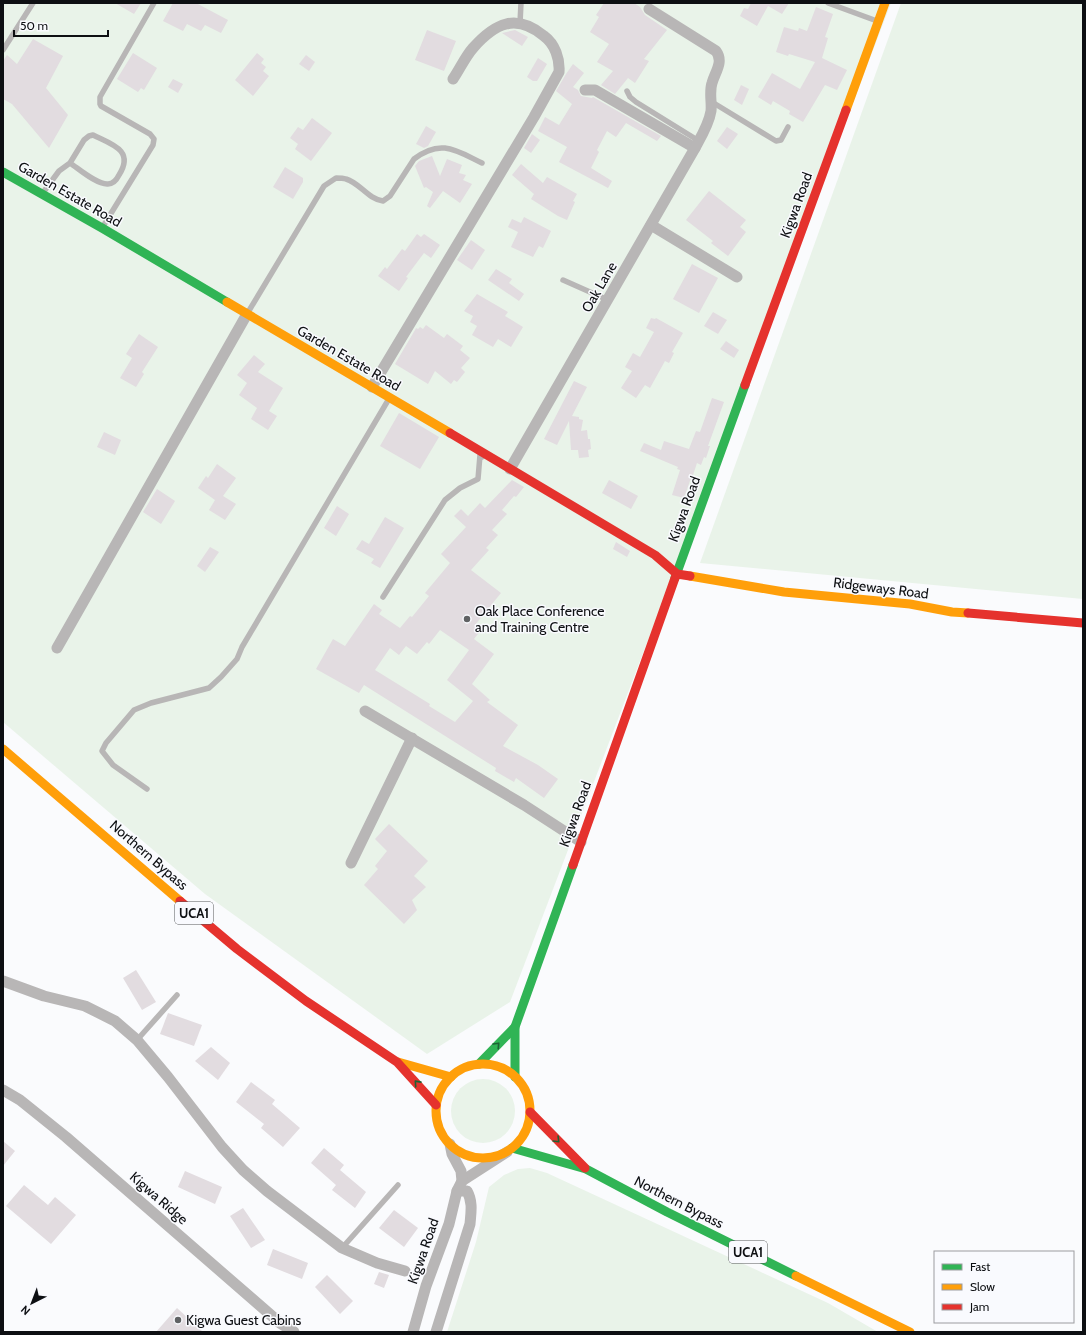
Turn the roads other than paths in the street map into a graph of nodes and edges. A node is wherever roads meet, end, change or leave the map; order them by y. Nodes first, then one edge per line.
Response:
1 (33, 3) edge
2 (154, 3) edge
3 (521, 3) edge
4 (828, 3) edge
5 (885, 3) edge
6 (649, 9) dead end
7 (879, 21) junction
8 (520, 23) junction
9 (3, 50) edge
10 (453, 80) dead end
11 (585, 90) dead end
12 (627, 91) dead end
13 (712, 102) junction
14 (788, 127) dead end
15 (697, 145) junction
16 (70, 163) junction
17 (482, 163) dead end
18 (3, 172) edge
19 (42, 195) junction
20 (652, 225) junction
21 (102, 228) junction
22 (737, 277) dead end
23 (563, 280) dead end
24 (608, 301) junction
25 (247, 314) junction
26 (372, 387) junction
27 (390, 397) junction
28 (510, 469) junction
29 (677, 574) junction
30 (383, 597) dead end
31 (1083, 623) edge
32 (58, 648) dead end
33 (366, 711) dead end
34 (412, 738) junction
35 (3, 749) edge
36 (146, 789) dead end
37 (581, 842) junction
38 (351, 863) dead end
39 (3, 981) edge
40 (177, 995) dead end
41 (515, 1027) junction
42 (137, 1040) junction
43 (397, 1062) junction
44 (479, 1064) junction
45 (451, 1076) junction
46 (515, 1077) junction
47 (3, 1090) edge
48 (436, 1105) junction
49 (530, 1112) junction
50 (450, 1144) junction
51 (509, 1150) junction
52 (586, 1169) junction
53 (398, 1185) dead end
54 (459, 1186) junction
55 (342, 1248) junction
56 (405, 1271) dead end
57 (294, 1332) edge
58 (413, 1332) edge
59 (436, 1332) edge
60 (910, 1332) edge

1 - 9 lane
2 - 21 lane
3 - 8 lane
4 - 7 lane
5 - 7 street, Kigwa Road
6 - 13 street, Oak Lane
7 - 29 street, Kigwa Road
8 - 10 street
8 - 26 street
11 - 15 street
12 - 15 lane
13 - 14 lane
13 - 15 street, Oak Lane
15 - 20 street, Oak Lane
16 - 16 lane
16 - 19 lane
17 - 25 lane
18 - 19 street, Garden Estate Road
19 - 21 street, Garden Estate Road
20 - 22 street
20 - 24 street, Oak Lane
21 - 25 street, Garden Estate Road
23 - 24 lane
24 - 28 street, Oak Lane
25 - 26 street, Garden Estate Road
25 - 32 street
26 - 27 street, Garden Estate Road
27 - 28 street, Garden Estate Road
27 - 36 lane
28 - 29 street, Garden Estate Road
28 - 30 lane
29 - 31 street, Ridgeways Road
29 - 37 street, Kigwa Road
33 - 34 street
34 - 37 street
34 - 38 street
35 - 43 street, Northern Bypass / UCA1
37 - 41 street, Kigwa Road
39 - 42 street
40 - 42 lane
44 -> 41 street
41 - 46 street
42 - 55 street
43 - 45 street, UCA1
48 -> 43 street, UCA1
44 - 45 street
44 - 46 street
45 - 48 street
46 - 49 street
47 - 57 street, Kigwa Ridge
48 - 50 street
49 - 51 street
49 -> 52 street, UCA1
50 - 51 street
50 - 54 street
51 - 52 street, UCA1
51 - 54 street
52 - 60 street, Northern Bypass / UCA1
53 - 55 lane
54 - 58 street, Kigwa Road
54 - 59 street
55 - 56 street

